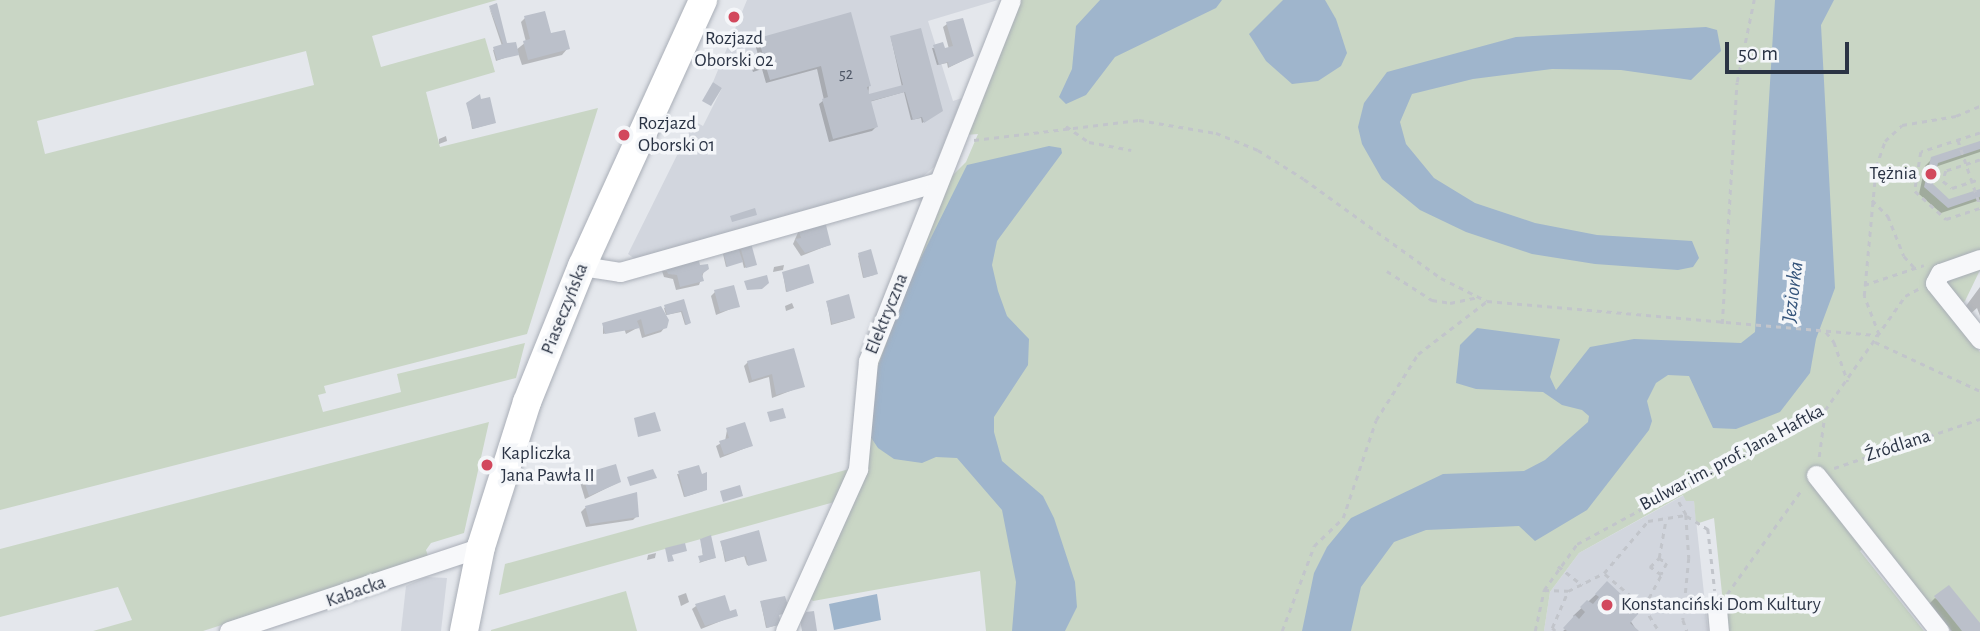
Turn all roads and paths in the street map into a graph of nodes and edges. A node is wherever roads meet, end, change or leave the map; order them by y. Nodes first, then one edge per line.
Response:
1 (703, 0) edge
2 (1011, 0) edge
3 (1754, 0) edge
4 (1980, 106) edge
5 (1066, 126) junction
6 (1980, 133) edge
7 (1958, 140) junction
8 (955, 142) junction
9 (1131, 150) dead end
10 (1980, 160) edge
11 (1966, 164) junction
12 (1980, 179) edge
13 (937, 182) junction
14 (1972, 182) junction
15 (1872, 200) junction
16 (1980, 207) edge
17 (1980, 259) edge
18 (582, 266) junction
19 (1915, 267) dead end
20 (1387, 271) dead end
21 (1935, 283) junction
22 (1479, 297) junction
23 (1487, 301) junction
24 (1722, 324) junction
25 (1823, 331) junction
26 (1879, 335) junction
27 (1980, 339) edge
28 (1875, 342) junction
29 (1847, 382) junction
30 (1980, 391) edge
31 (1825, 410) junction
32 (1980, 419) edge
33 (1816, 475) junction
34 (1671, 491) junction
35 (1686, 515) junction
36 (1666, 519) junction
37 (481, 547) junction
38 (1659, 558) junction
39 (1558, 566) junction
40 (1604, 573) junction
41 (1661, 575) junction
42 (1582, 585) junction
43 (1544, 590) junction
44 (1568, 591) junction
45 (1644, 607) junction
46 (1717, 608) junction
47 (229, 631) edge
48 (464, 631) edge
49 (785, 631) edge
50 (1282, 631) edge
51 (1535, 631) edge
52 (1555, 631) edge
53 (1659, 631) edge
54 (1687, 631) edge
55 (1719, 631) edge
56 (1939, 631) edge

1 - 18 main road, Piaseczyńska
2 - 8 street, Elektryczna
3 - 24 path
4 - 15 path
5 - 8 path
5 - 9 path
5 - 22 path
6 - 7 path
7 - 11 path
7 - 16 path
8 - 13 street, Elektryczna
10 - 11 path
11 - 14 path
11 - 14 path
12 - 14 path
13 - 18 street
13 - 49 street, Elektryczna
14 - 16 path
15 - 19 path
15 - 26 path
17 - 21 street
18 - 37 main road, Piaseczyńska
20 - 22 path
21 - 26 path, Bulwar im. prof. Jana Haftka
21 - 27 street
22 - 23 path
23 - 24 path
23 - 50 path
24 - 25 path
25 - 26 path
25 - 29 path
26 - 28 path, Bulwar im. prof. Jana Haftka
28 - 29 path, Bulwar im. prof. Jana Haftka
28 - 30 path
29 - 31 path, Bulwar im. prof. Jana Haftka
31 - 33 path
31 - 34 path, Bulwar im. prof. Jana Haftka
32 - 33 path, Źródlana
33 - 46 path
33 - 56 street
34 - 35 path
34 - 39 path, Bulwar im. prof. Jana Haftka
35 - 36 path
35 - 46 path
35 - 54 path
36 - 38 path
36 - 40 path
37 - 47 street, Kabacka
37 - 48 main road, Piaseczyńska
38 - 41 path
38 - 41 path
39 - 42 path
39 - 43 path, Bulwar im. prof. Jana Haftka
40 - 42 path
40 - 45 path
41 - 45 path
42 - 44 path
43 - 44 path
43 - 51 path, Bulwar im. prof. Jana Haftka
44 - 52 path
45 - 53 path
46 - 55 street

